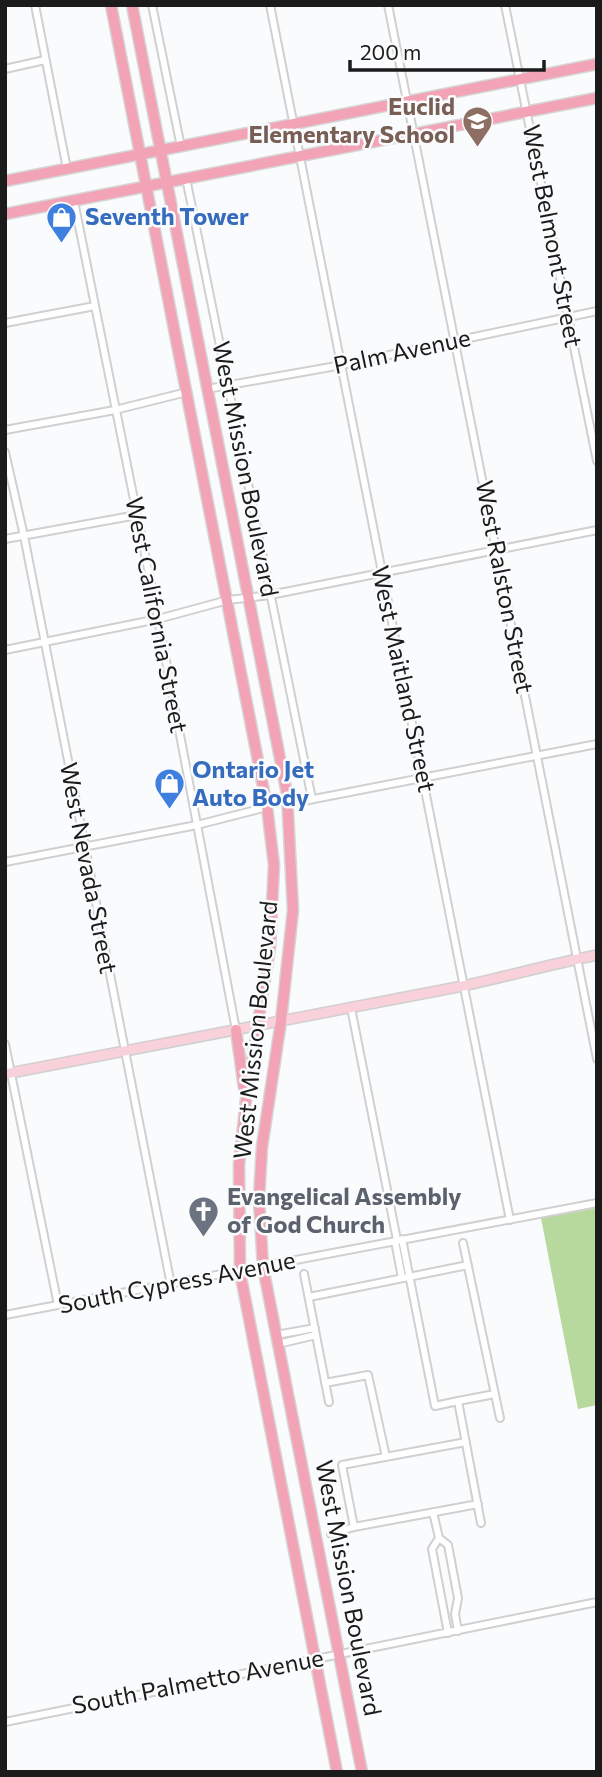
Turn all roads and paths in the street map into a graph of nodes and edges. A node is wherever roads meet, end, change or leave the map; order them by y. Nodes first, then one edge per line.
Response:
1 (35, 5) edge
2 (111, 5) edge
3 (132, 5) edge
4 (152, 5) edge
5 (270, 5) edge
6 (388, 5) edge
7 (505, 5) edge
8 (46, 60) junction
9 (597, 64) edge
10 (5, 69) edge
11 (520, 79) junction
12 (597, 98) edge
13 (407, 102) junction
14 (526, 111) junction
15 (294, 125) junction
16 (413, 133) junction
17 (181, 147) junction
18 (160, 150) junction
19 (141, 155) junction
20 (300, 155) junction
21 (67, 169) junction
22 (186, 178) junction
23 (5, 181) edge
24 (167, 182) junction
25 (147, 186) junction
26 (74, 201) junction
27 (5, 214) edge
28 (95, 306) junction
29 (597, 311) edge
30 (568, 317) junction
31 (5, 323) edge
32 (454, 341) junction
33 (342, 365) junction
34 (228, 386) junction
35 (207, 389) junction
36 (187, 392) junction
37 (115, 410) junction
38 (5, 430) edge
39 (5, 452) edge
40 (597, 461) edge
41 (136, 516) junction
42 (597, 530) edge
43 (24, 536) junction
44 (5, 539) edge
45 (496, 549) junction
46 (382, 573) junction
47 (270, 595) junction
48 (250, 598) junction
49 (228, 600) junction
50 (158, 619) junction
51 (44, 642) junction
52 (5, 650) edge
53 (597, 744) edge
54 (537, 755) junction
55 (424, 778) junction
56 (312, 799) junction
57 (288, 804) junction
58 (267, 807) junction
59 (197, 825) junction
60 (84, 847) junction
61 (5, 862) edge
62 (597, 955) edge
63 (576, 959) junction
64 (463, 986) junction
65 (351, 1007) junction
66 (281, 1021) junction
67 (258, 1025) junction
68 (236, 1030) junction
69 (5, 1044) edge
70 (125, 1052) junction
71 (597, 1059) edge
72 (8, 1073) edge
73 (246, 1100) junction
74 (597, 1203) edge
75 (510, 1220) junction
76 (398, 1240) junction
77 (463, 1243) dead end
78 (468, 1265) junction
79 (262, 1267) junction
80 (240, 1272) junction
81 (304, 1274) dead end
82 (406, 1278) junction
83 (171, 1285) junction
84 (309, 1297) junction
85 (58, 1305) junction
86 (5, 1315) edge
87 (315, 1331) junction
88 (277, 1339) junction
89 (326, 1383) junction
90 (495, 1394) junction
91 (458, 1401) junction
92 (329, 1402) dead end
93 (500, 1418) dead end
94 (466, 1442) junction
95 (386, 1457) junction
96 (478, 1504) junction
97 (433, 1512) junction
98 (481, 1523) dead end
99 (354, 1527) junction
100 (331, 1534) dead end
101 (439, 1538) junction
102 (455, 1579) junction
103 (439, 1582) junction
104 (597, 1602) edge
105 (458, 1631) junction
106 (448, 1633) junction
107 (340, 1654) junction
108 (315, 1658) junction
109 (5, 1722) edge
110 (337, 1772) edge
111 (362, 1772) edge

1 - 8 street
2 - 19 main road, West Mission Boulevard
3 - 18 main road, West Mission Boulevard
4 - 17 street
5 - 15 street, West Maitland Street
6 - 13 street, West Ralston Street
7 - 11 street, West Belmont Street
8 - 10 street
8 - 21 street
9 - 11 main road
11 - 13 main road
11 - 14 street, West Belmont Street
12 - 14 main road
13 - 15 main road
13 - 16 street, West Ralston Street
14 - 16 main road
14 - 30 street, West Belmont Street
15 - 17 main road
15 - 20 street, West Maitland Street
16 - 20 main road
16 - 32 street, West Ralston Street
17 - 18 main road
18 - 19 main road
18 - 24 main road, West Mission Boulevard
19 - 21 main road
19 - 25 main road, West Mission Boulevard
20 - 22 main road
20 - 33 street, West Maitland Street
21 - 23 main road
22 - 24 main road
22 - 34 street
24 - 25 main road
24 - 35 main road, West Mission Boulevard
25 - 26 main road
25 - 36 main road, West Mission Boulevard
26 - 27 main road
26 - 28 street, West California Street
28 - 31 street
28 - 37 street, West California Street
29 - 30 street, Palm Avenue
30 - 32 street, Palm Avenue
30 - 40 street, West Belmont Street
32 - 33 street, Palm Avenue
32 - 45 street, West Ralston Street
33 - 34 street, Palm Avenue
33 - 46 street, West Maitland Street
34 - 35 street, Palm Avenue
34 - 47 street
35 - 48 main road, West Mission Boulevard
36 - 37 street
36 - 49 main road, West Mission Boulevard
37 - 38 street
37 - 41 street, West California Street
39 - 43 street, West Nevada Street
41 - 43 street
41 - 50 street, West California Street
42 - 45 street
43 - 44 street
43 - 51 street, West Nevada Street
45 - 46 street
45 - 54 street, West Ralston Street
46 - 47 street
46 - 55 street, West Maitland Street
47 - 48 street
47 - 56 street
48 - 49 street
48 - 57 main road, West Mission Boulevard
49 - 50 street
49 - 58 main road, West Mission Boulevard
50 - 51 street
50 - 59 street, West California Street
51 - 52 street
51 - 60 street, West Nevada Street
53 - 54 street
54 - 55 street
54 - 63 street, West Ralston Street
55 - 56 street
55 - 64 street, West Maitland Street
56 - 57 street
57 - 66 main road, West Mission Boulevard
58 - 59 street
58 - 67 main road, West Mission Boulevard
59 - 60 street
59 - 68 street, West California Street
60 - 61 street
60 - 70 street, West Nevada Street
62 - 63 street
63 - 64 street
63 - 71 street, West Ralston Street
64 - 65 street
64 - 75 street, West Maitland Street
65 - 66 street
65 - 76 street
66 - 67 street
66 - 79 main road, West Mission Boulevard
67 - 68 street
67 - 73 main road, West Mission Boulevard
68 - 70 street
68 - 73 main road
69 - 72 street
70 - 72 street
70 - 83 street, West Nevada Street
72 - 85 street
73 - 80 main road, West Mission Boulevard
74 - 75 street, South Cypress Avenue
75 - 76 street, South Cypress Avenue
76 - 79 street, South Cypress Avenue
76 - 82 street
77 - 78 street
78 - 82 street
78 - 90 street
79 - 80 street, South Cypress Avenue
79 - 88 main road, West Mission Boulevard
80 - 83 street, South Cypress Avenue
80 - 108 main road, West Mission Boulevard
81 - 84 street
82 - 84 street
82 - 91 street
83 - 85 street, South Cypress Avenue
84 - 87 street
85 - 86 street, South Cypress Avenue
87 - 88 street
87 - 89 street
88 - 107 main road, West Mission Boulevard
89 - 92 street
89 - 95 street
90 - 91 street
90 - 93 street
91 - 94 street
94 - 95 street
94 - 96 street
95 - 99 street
96 - 97 street
96 - 98 street
97 - 99 street
97 - 101 street
99 - 100 street
101 - 102 street
101 - 103 street
102 - 103 street
102 - 105 street
103 - 106 street
104 - 105 street, South Palmetto Avenue
105 - 106 street, South Palmetto Avenue
106 - 107 street, South Palmetto Avenue
107 - 108 street, South Palmetto Avenue
107 - 111 main road, West Mission Boulevard
108 - 109 street, South Palmetto Avenue
108 - 110 main road, West Mission Boulevard

